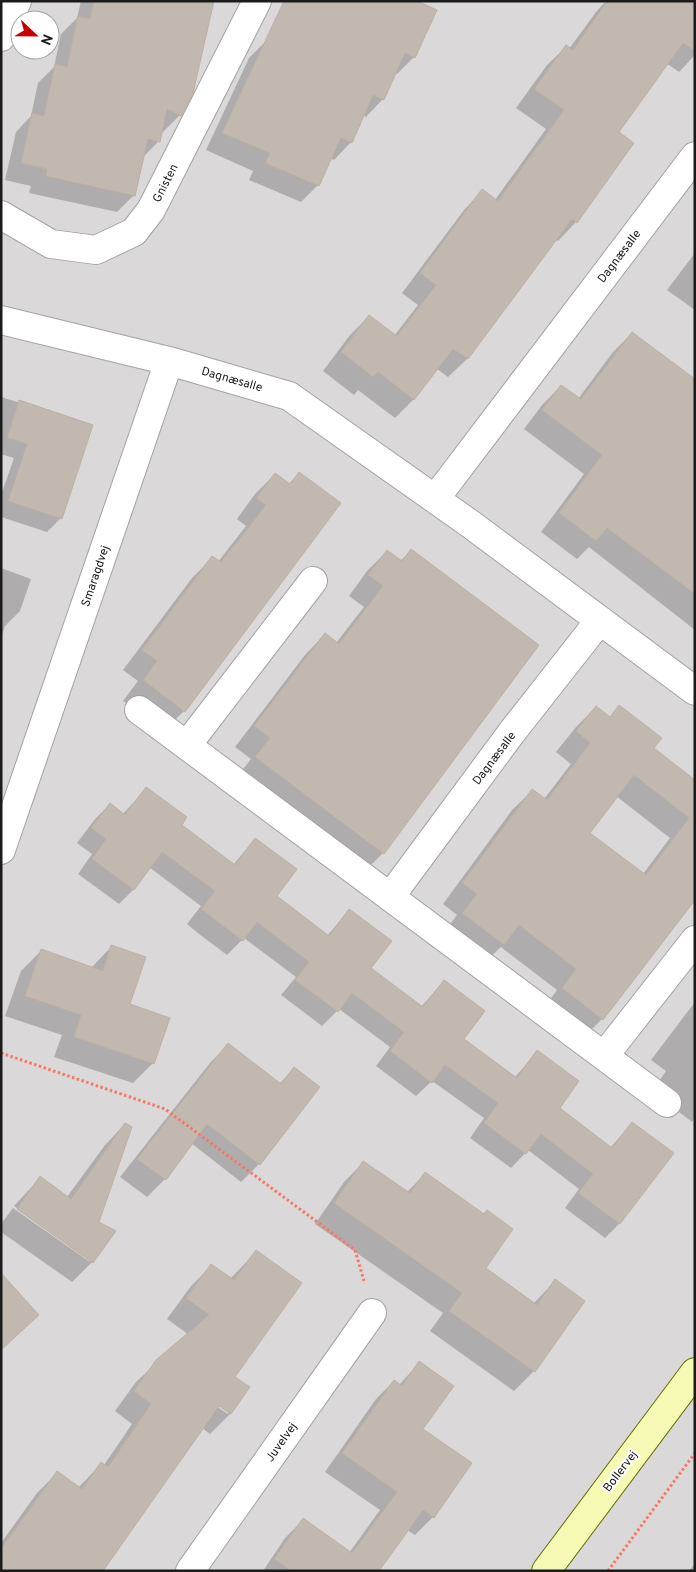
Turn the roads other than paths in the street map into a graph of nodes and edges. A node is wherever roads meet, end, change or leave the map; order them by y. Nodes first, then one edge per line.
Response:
1 (17, 1) edge
2 (258, 1) edge
3 (1, 37) edge
4 (695, 156) edge
5 (1, 215) edge
6 (1, 320) edge
7 (169, 361) junction
8 (435, 499) junction
9 (313, 581) dead end
10 (600, 620) junction
11 (695, 691) edge
12 (139, 710) dead end
13 (187, 745) junction
14 (11, 787) edge
15 (1, 850) edge
16 (390, 897) junction
17 (695, 940) edge
18 (604, 1056) junction
19 (667, 1103) dead end
20 (372, 1313) road end
21 (695, 1372) edge
22 (190, 1571) edge
23 (546, 1571) edge

1 - 3 street
2 - 5 street, Gnisten
4 - 8 street, Dagnæsalle
6 - 7 street, Dagnæsalle
7 - 8 street, Dagnæsalle
7 - 14 street, Smaragdvej
8 - 10 street, Dagnæsalle
9 - 13 street
10 - 11 street, Dagnæsalle
10 - 16 street, Dagnæsalle
12 - 13 street
13 - 16 street
14 - 15 street, Smaragdvej
16 - 18 street
17 - 18 street
18 - 19 street
20 - 22 street, Juvelvej
21 - 23 main road, Bollervej

